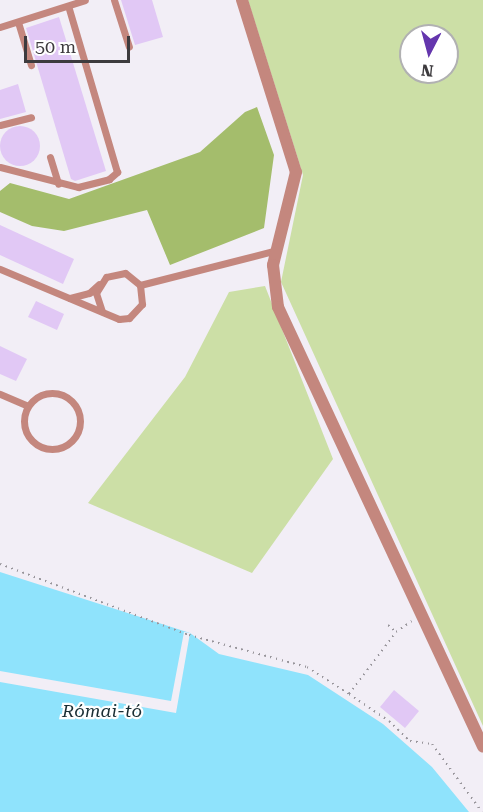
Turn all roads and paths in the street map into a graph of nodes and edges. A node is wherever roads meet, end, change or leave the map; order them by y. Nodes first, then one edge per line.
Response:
1 (86, 0) edge
2 (114, 0) edge
3 (242, 0) edge
4 (68, 6) junction
5 (18, 22) junction
6 (0, 27) edge
7 (129, 47) dead end
8 (31, 65) dead end
9 (31, 117) dead end
10 (0, 126) edge
11 (50, 157) dead end
12 (0, 167) edge
13 (58, 184) junction
14 (277, 250) junction
15 (0, 269) edge
16 (99, 284) junction
17 (140, 285) junction
18 (68, 298) junction
19 (102, 311) junction
20 (0, 394) edge
21 (28, 406) junction
22 (0, 564) edge
23 (419, 615) junction
24 (388, 625) dead end
25 (396, 632) junction
26 (349, 694) junction
27 (483, 746) edge
28 (482, 812) edge

1 - 4 lane
2 - 7 lane
3 - 14 street
4 - 5 lane
4 - 13 lane
5 - 6 lane
5 - 8 lane
9 - 10 lane
11 - 13 lane
12 - 13 lane
14 - 17 lane
14 - 23 street
15 - 18 lane
16 - 17 lane
16 - 18 lane
16 - 19 lane
17 - 19 lane
18 - 19 lane
20 - 21 lane
21 - 21 lane
22 - 26 path
23 - 25 path
23 - 27 street
24 - 25 path
25 - 26 path
26 - 28 path

